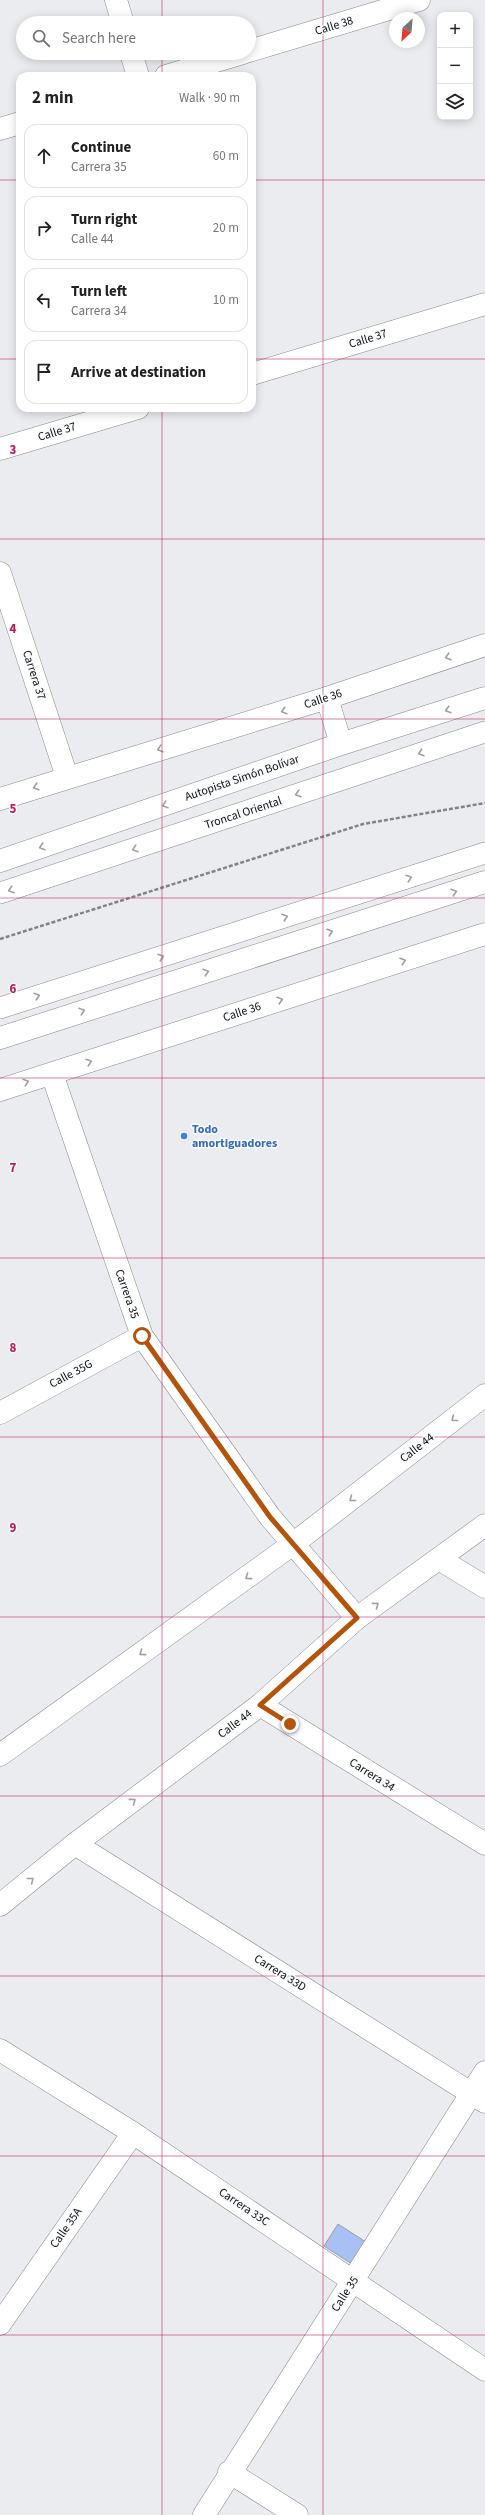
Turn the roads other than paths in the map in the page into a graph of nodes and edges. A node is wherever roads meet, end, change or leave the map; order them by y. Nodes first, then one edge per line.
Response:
1 (116, 0) edge
2 (419, 0) edge
3 (120, 16) edge
4 (256, 49) edge
5 (134, 60) edge
6 (220, 60) edge
7 (137, 72) edge
8 (179, 72) edge
9 (16, 124) edge
10 (0, 129) edge
11 (485, 304) edge
12 (256, 373) edge
13 (125, 412) edge
14 (0, 449) edge
15 (0, 573) edge
16 (485, 645) edge
17 (327, 698) junction
18 (485, 698) edge
19 (485, 732) edge
20 (341, 744) junction
21 (67, 777) junction
22 (0, 799) edge
23 (485, 853) edge
24 (0, 860) edge
25 (485, 882) edge
26 (0, 893) edge
27 (485, 934) edge
28 (0, 1008) edge
29 (0, 1038) edge
30 (52, 1074) junction
31 (0, 1090) edge
32 (142, 1336) junction
33 (485, 1395) edge
34 (0, 1413) edge
35 (485, 1525) edge
36 (293, 1544) junction
37 (439, 1559) junction
38 (485, 1587) edge
39 (357, 1618) junction
40 (260, 1705) junction
41 (0, 1755) edge
42 (75, 1844) junction
43 (485, 1844) edge
44 (0, 1905) edge
45 (0, 2050) edge
46 (485, 2072) edge
47 (478, 2097) edge
48 (133, 2133) junction
49 (354, 2280) junction
50 (2, 2316) edge
51 (485, 2370) edge
52 (229, 2472) junction
53 (204, 2515) edge
54 (297, 2515) edge

1 - 3 main road
2 - 4 main road, Calle 38
5 - 7 main road
6 - 8 main road
9 - 10 main road
11 - 12 main road, Calle 37
13 - 14 main road, Calle 37
15 - 21 main road, Carrera 37
16 -> 17 main road, Calle 36
17 - 20 main road
17 -> 21 main road, Calle 36
18 -> 20 main road, Autopista Simón Bolívar
19 -> 26 lane, Troncal Oriental
20 -> 24 main road, Autopista Simón Bolívar
21 -> 22 main road, Calle 36
28 -> 23 lane
29 -> 25 main road
30 -> 27 main road, Calle 36
31 -> 30 main road, Calle 36
30 - 32 main road, Carrera 35
32 - 34 main road, Calle 35G
32 - 36 main road, Carrera 35
33 -> 36 main road, Calle 44
35 - 37 main road, Calle 44
36 - 39 main road, Carrera 35
36 -> 41 main road, Calle 44
37 - 38 main road
39 -> 37 main road, Calle 44
39 - 40 main road, Calle 44
42 -> 40 main road, Calle 44
40 - 43 main road, Carrera 34
44 -> 42 main road, Calle 44
42 - 47 main road, Carrera 33D
45 - 48 main road, Carrera 33C
46 - 47 main road, Calle 35
47 - 49 main road, Calle 35
48 - 49 main road, Carrera 33C
48 - 50 main road, Calle 35A
49 - 51 main road, Carrera 33C
49 - 52 main road, Calle 35
52 - 53 main road, Calle 35
52 - 54 main road

